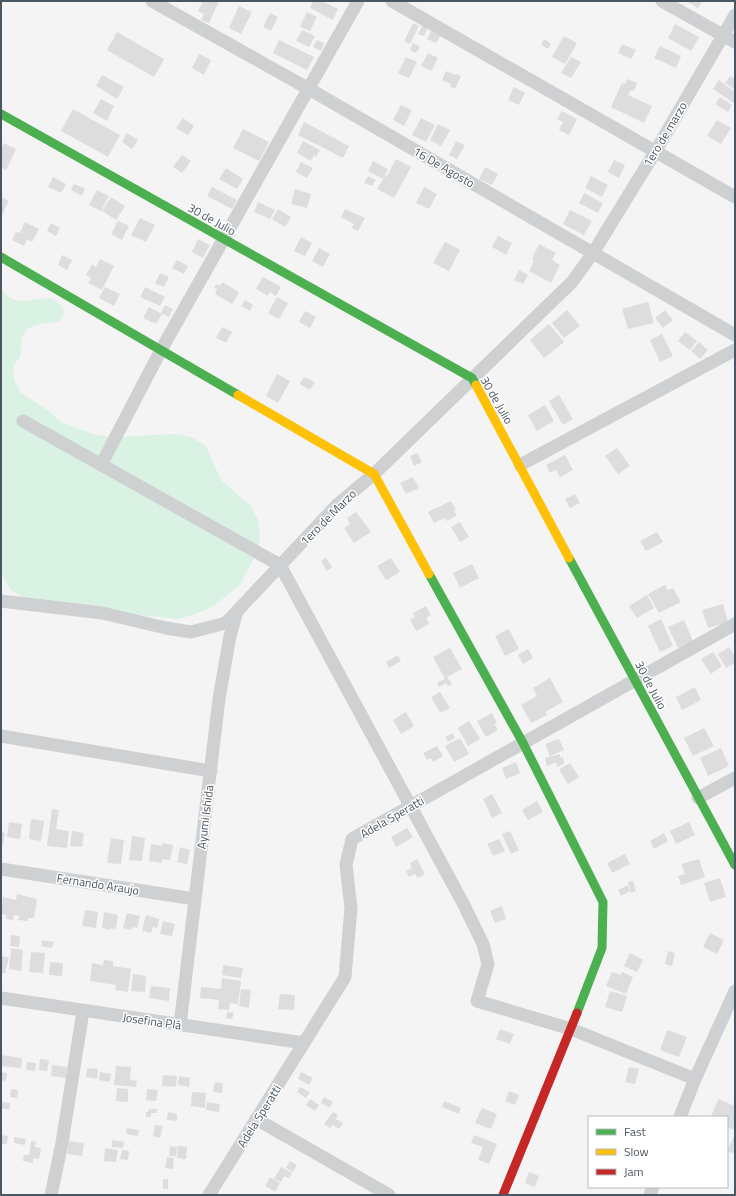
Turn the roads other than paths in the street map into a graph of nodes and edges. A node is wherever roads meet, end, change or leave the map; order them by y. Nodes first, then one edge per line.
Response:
1 (152, 1) edge
2 (358, 1) edge
3 (392, 1) edge
4 (662, 1) edge
5 (735, 15) edge
6 (723, 35) junction
7 (735, 42) edge
8 (309, 89) junction
9 (1, 114) edge
10 (655, 152) junction
11 (735, 197) edge
12 (224, 240) junction
13 (593, 253) junction
14 (1, 257) edge
15 (735, 335) edge
16 (160, 350) junction
17 (735, 350) edge
18 (472, 378) junction
19 (23, 422) dead end
20 (101, 465) junction
21 (520, 465) junction
22 (374, 474) junction
23 (280, 566) junction
24 (1, 601) edge
25 (237, 612) junction
26 (735, 624) edge
27 (635, 680) junction
28 (1, 736) edge
29 (523, 743) junction
30 (211, 771) junction
31 (735, 778) edge
32 (698, 798) junction
33 (410, 806) junction
34 (735, 865) edge
35 (1, 869) edge
36 (196, 899) junction
37 (735, 991) edge
38 (1, 998) edge
39 (83, 1011) junction
40 (180, 1025) junction
41 (571, 1030) junction
42 (304, 1043) junction
43 (695, 1079) junction
44 (680, 1116) edge
45 (256, 1119) junction
46 (51, 1195) edge
47 (209, 1195) edge
48 (387, 1195) edge
49 (503, 1195) edge

1 - 8 street, 16 De Agosto
2 - 8 street
3 - 10 street
4 - 6 street
5 - 6 street, 1ero de marzo
6 - 7 street
6 - 10 street, 1ero de marzo
8 - 12 street
8 - 13 street, 16 De Agosto
9 - 12 street, 30 de Julio
10 - 11 street
10 - 13 street, 1ero de marzo
12 - 16 street
12 - 18 street, 30 de Julio
13 - 15 street, 16 De Agosto
13 - 18 street, 1ero de Marzo
14 - 16 street
16 - 20 street
16 - 22 street
17 - 21 street
18 - 21 street, 30 de Julio
18 - 22 street, 1ero de Marzo
19 - 20 street
20 - 23 street
21 - 27 street, 30 de Julio
22 - 23 street, 1ero de Marzo
22 - 29 street
23 - 25 street, 1ero de Marzo
23 - 33 street
24 - 25 street, 1ero de Marzo
25 - 30 street, Ayumi Ishida
26 - 27 street, Adela Speratti
27 - 29 street, Adela Speratti
27 - 32 street, 30 de Julio
28 - 30 street
29 - 33 street, Adela Speratti
29 - 41 street
30 - 36 street, Ayumi Ishida
31 - 32 street
32 - 34 street, 30 de Julio
33 - 41 street
33 - 42 street, Adela Speratti
35 - 36 street, Fernando Araujo
36 - 40 street, Ayumi Ishida
37 - 43 street
38 - 39 street, Josefina Plá
39 - 40 street, Josefina Plá
39 - 46 street
40 - 42 street, Josefina Plá
41 - 43 street
41 - 49 street
42 - 45 street, Adela Speratti
43 - 44 street
45 - 47 street, Adela Speratti
45 - 48 street

